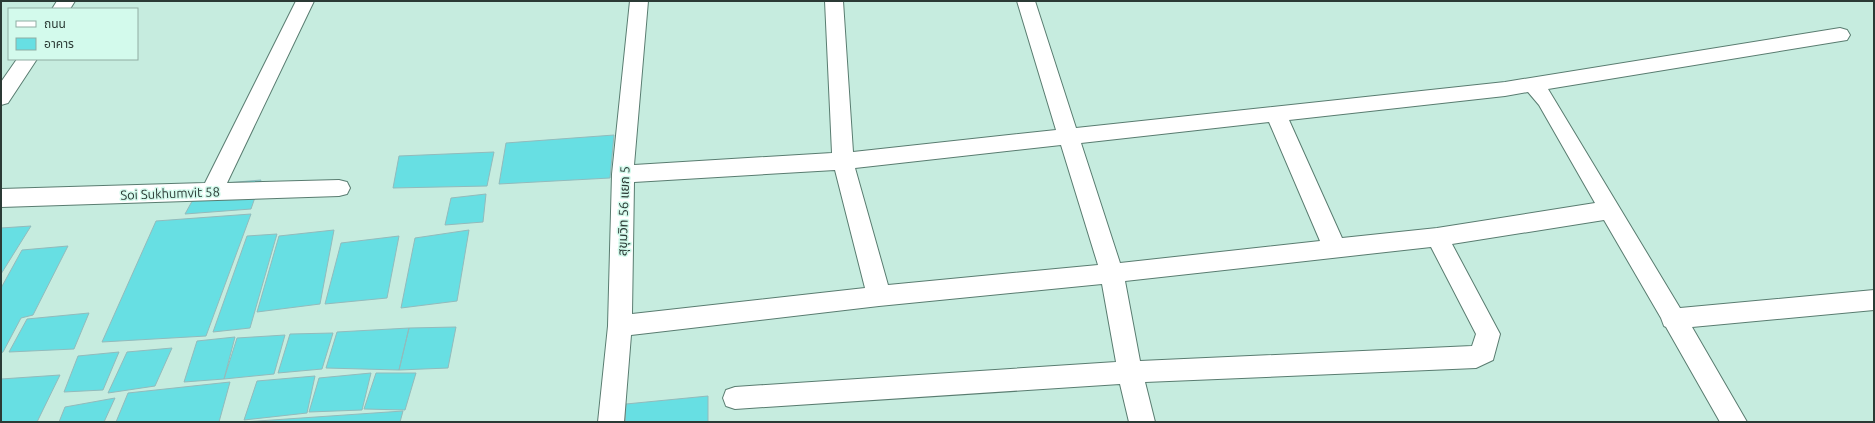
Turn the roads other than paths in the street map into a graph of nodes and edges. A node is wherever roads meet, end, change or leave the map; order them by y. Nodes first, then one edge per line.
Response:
1 (305, 1) edge
2 (639, 1) edge
3 (834, 1) edge
4 (1026, 1) edge
5 (1840, 35) dead end
6 (26, 60) edge
7 (1533, 84) junction
8 (1, 98) edge
9 (1276, 114) junction
10 (1069, 136) junction
11 (843, 161) junction
12 (623, 174) junction
13 (339, 188) dead end
14 (212, 192) junction
15 (1, 198) edge
16 (1609, 210) junction
17 (1437, 237) junction
18 (1335, 248) junction
19 (1112, 273) junction
20 (878, 296) junction
21 (1874, 300) edge
22 (1672, 319) junction
23 (620, 326) junction
24 (1130, 372) junction
25 (735, 398) dead end
26 (611, 422) edge
27 (1142, 422) edge
28 (1734, 422) edge

1 - 14 street
2 - 12 street, สุขุมวิท 56 แยก 5
3 - 11 street
4 - 10 street
5 - 7 street
6 - 8 street
7 - 9 street
7 - 16 street
9 - 10 street
9 - 18 street
10 - 11 street
10 - 19 street
11 - 12 street
11 - 20 street
12 - 23 street, สุขุมวิท 56 แยก 5
13 - 14 street, Soi Sukhumvit 58
14 - 15 street, Soi Sukhumvit 58
16 - 17 street
16 - 22 street
17 - 18 street
17 - 24 street
18 - 19 street
19 - 20 street
19 - 24 street
20 - 23 street
21 - 22 street
22 - 28 street
23 - 26 street, สุขุมวิท 56 แยก 5
24 - 25 street
24 - 27 street

